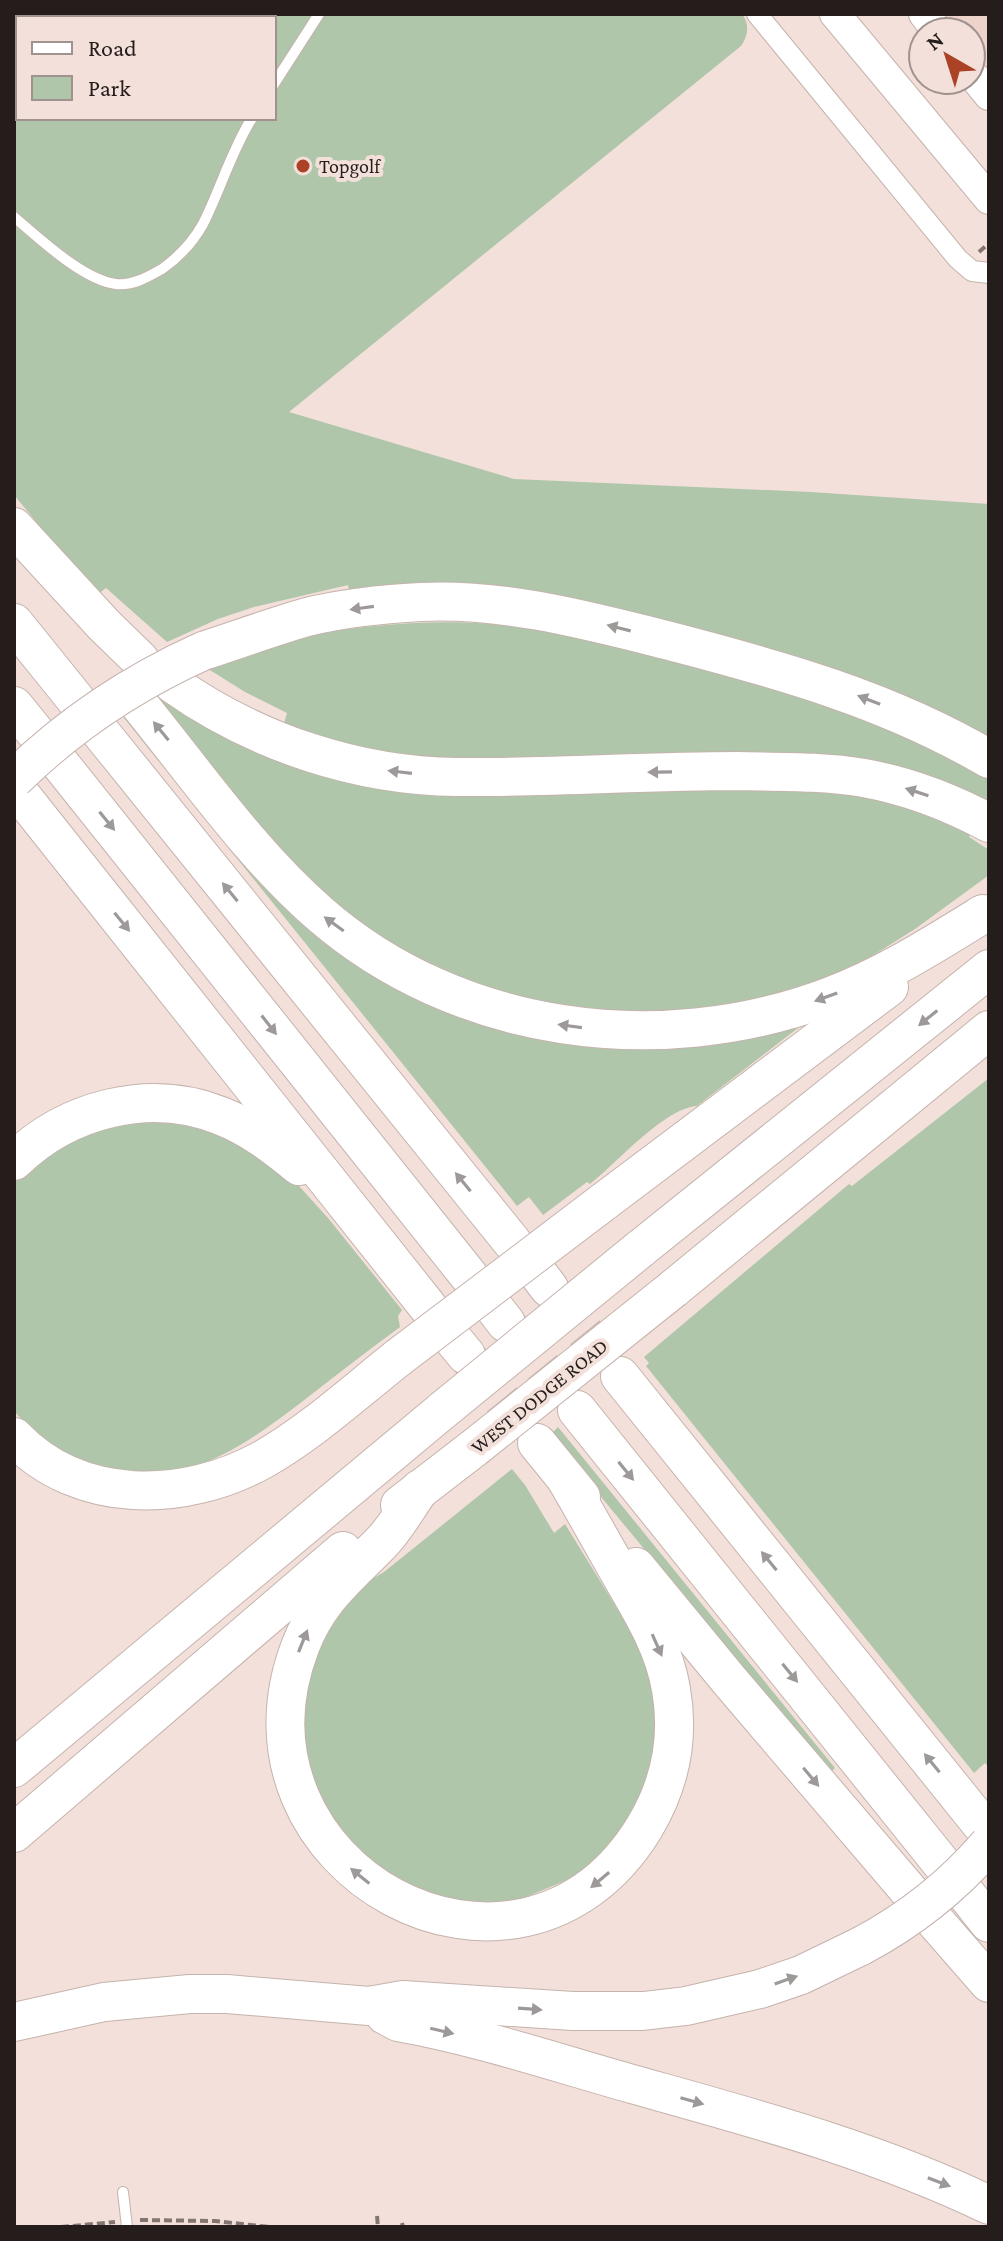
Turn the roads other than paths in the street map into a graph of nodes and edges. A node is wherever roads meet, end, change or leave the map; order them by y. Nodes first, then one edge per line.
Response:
1 (319, 14) edge
2 (757, 14) edge
3 (835, 14) edge
4 (276, 81) edge
5 (251, 120) edge
6 (989, 199) edge
7 (14, 217) edge
8 (989, 273) edge
9 (14, 527) edge
10 (14, 545) edge
11 (14, 623) edge
12 (131, 679) junction
13 (173, 684) dead end
14 (36, 733) edge
15 (989, 759) edge
16 (18, 787) edge
17 (989, 823) edge
18 (986, 912) edge
19 (989, 969) edge
20 (989, 1030) edge
21 (14, 1161) edge
22 (365, 1227) junction
23 (512, 1242) dead end
24 (469, 1276) dead end
25 (428, 1307) dead end
26 (620, 1376) tunnel mouth
27 (577, 1410) tunnel mouth
28 (14, 1437) edge
29 (537, 1443) tunnel mouth
30 (566, 1479) junction
31 (420, 1489) junction
32 (155, 1649) junction
33 (14, 1735) edge
34 (91, 1765) junction
35 (14, 1768) edge
36 (14, 1810) edge
37 (14, 1833) edge
38 (985, 1834) edge
39 (942, 1864) dead end
40 (966, 1894) dead end
41 (989, 1923) edge
42 (989, 1983) edge
43 (369, 2006) junction
44 (14, 2022) edge
45 (123, 2192) dead end
46 (989, 2205) edge
47 (127, 2224) edge

1 - 4 lane
2 - 8 street
3 - 6 main road
5 - 7 lane
9 - 12 highway
10 - 12 highway
23 -> 11 highway
18 -> 12 highway
17 -> 13 highway
14 -> 24 highway
15 -> 16 highway, bridge
16 -> 22 highway
18 - 28 highway, bridge
19 -> 32 highway, bridge
20 - 31 highway, WEST DODGE ROAD, bridge
21 - 22 highway
22 - 25 highway
38 -> 26 highway
27 -> 39 highway
29 - 30 highway
30 -> 31 highway
30 -> 42 highway
31 - 34 highway, WEST DODGE ROAD
32 - 33 highway
32 - 35 highway
34 - 36 highway
34 - 37 highway
43 -> 38 highway, bridge
40 - 41 highway
43 - 44 highway
43 -> 46 highway
45 - 47 lane

